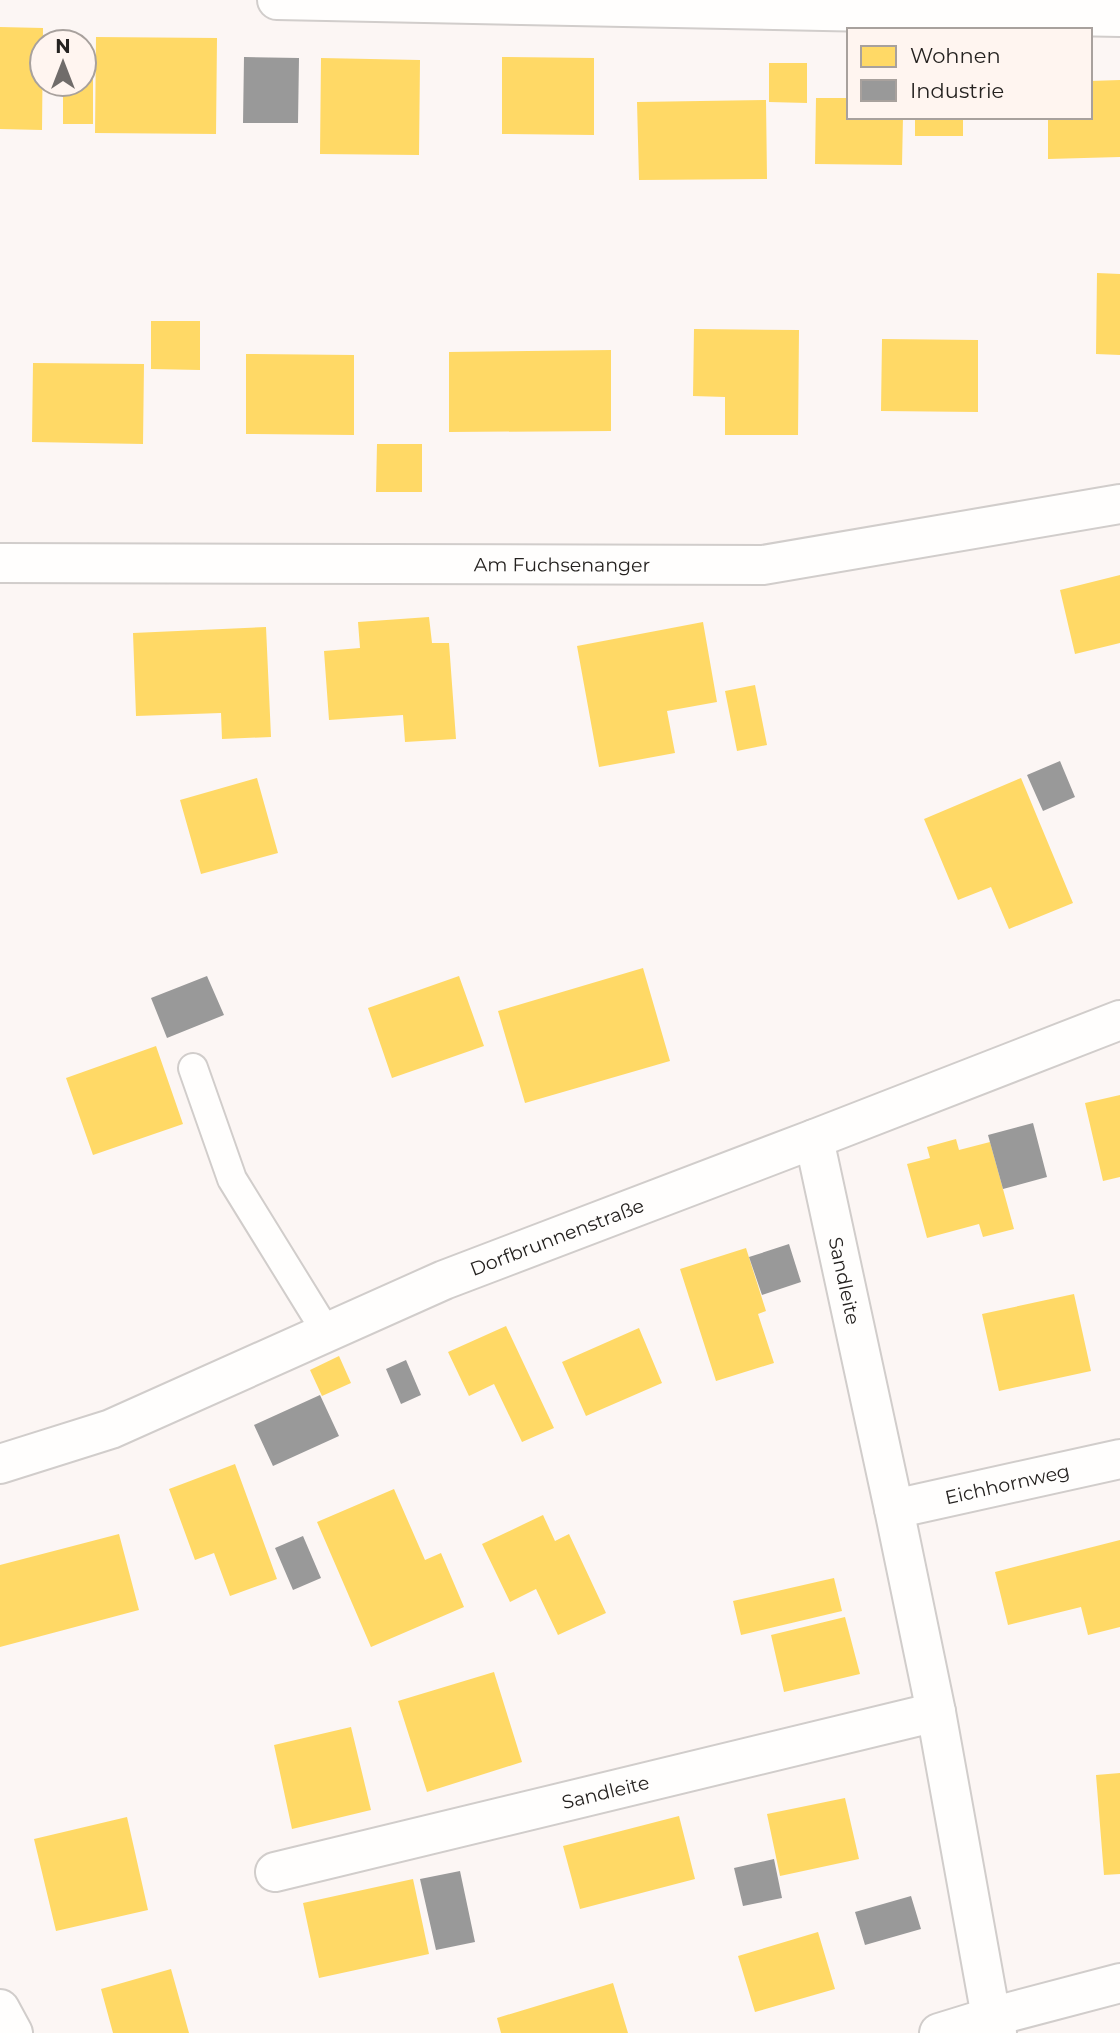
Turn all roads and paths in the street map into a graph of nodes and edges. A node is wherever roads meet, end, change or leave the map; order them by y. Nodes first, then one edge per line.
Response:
1 (277, 0) edge
2 (1120, 17) edge
3 (1120, 504) edge
4 (0, 563) edge
5 (1120, 1020) edge
6 (193, 1068) dead end
7 (814, 1139) junction
8 (327, 1333) junction
9 (1120, 1459) edge
10 (0, 1464) edge
11 (894, 1509) junction
12 (936, 1712) junction
13 (275, 1872) dead end
14 (1120, 1983) edge
15 (0, 2008) edge
16 (994, 2025) edge
17 (13, 2033) edge
18 (939, 2033) edge

1 - 2 street
3 - 4 street, Am Fuchsenanger
5 - 7 street, Dorfbrunnenstraße
6 - 8 lane
7 - 8 street, Dorfbrunnenstraße
7 - 11 street, Sandleite
8 - 10 street, Dorfbrunnenstraße
9 - 11 street, Eichhornweg
11 - 12 street, Sandleite
12 - 13 street, Sandleite
12 - 16 street, Sandleite
14 - 16 street
15 - 17 street
16 - 18 street

